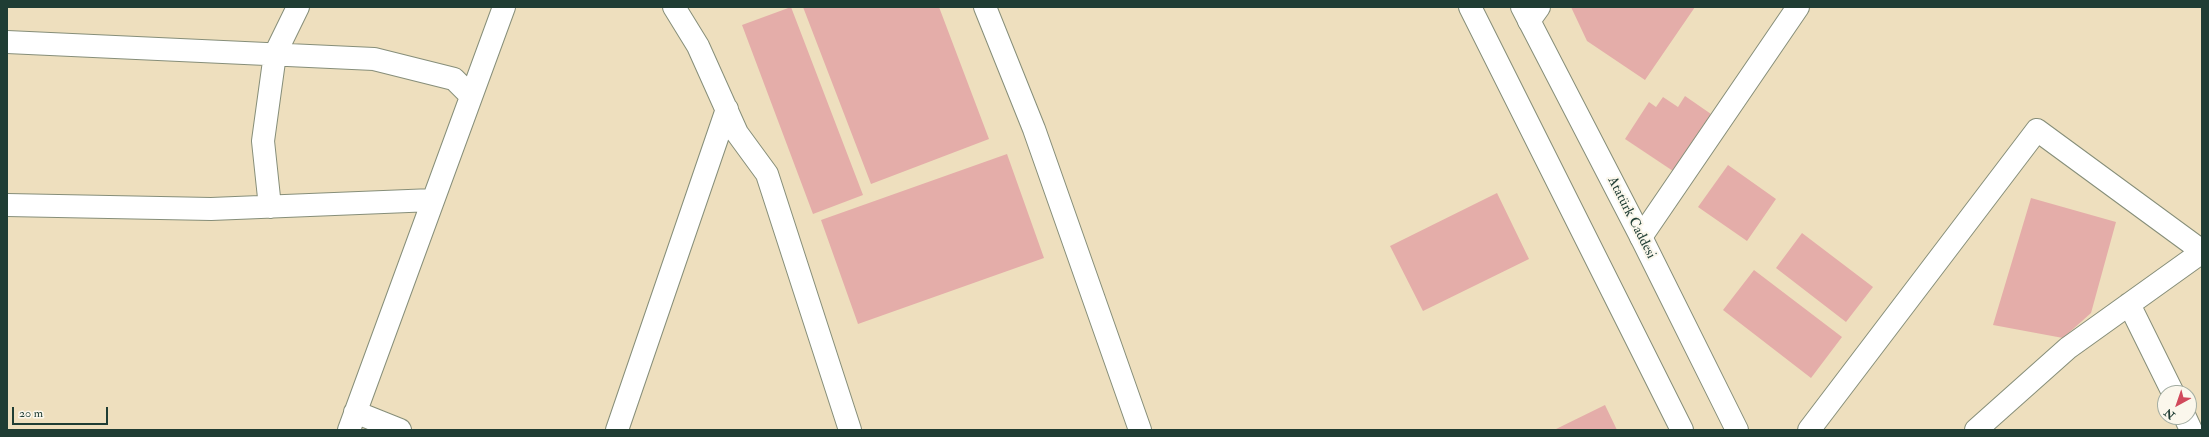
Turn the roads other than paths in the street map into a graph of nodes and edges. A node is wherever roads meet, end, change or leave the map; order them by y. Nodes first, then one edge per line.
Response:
1 (298, 7) edge
2 (504, 7) edge
3 (674, 7) edge
4 (985, 7) edge
5 (1470, 7) edge
6 (1798, 7) edge
7 (1530, 12) edge
8 (7, 42) edge
9 (275, 54) junction
10 (471, 96) junction
11 (727, 109) junction
12 (433, 200) junction
13 (7, 205) edge
14 (270, 207) junction
15 (1641, 237) junction
16 (2202, 251) edge
17 (2129, 304) junction
18 (2169, 385) edge
19 (352, 421) edge
20 (400, 430) edge
21 (617, 430) edge
22 (850, 430) edge
23 (1140, 430) edge
24 (1682, 430) edge
25 (1737, 430) edge
26 (1809, 430) edge
27 (1976, 430) edge

1 - 9 street
2 - 10 street
3 - 11 street
4 - 23 street
5 - 24 street
6 - 15 street
7 - 15 street, Atatürk Caddesi
8 - 9 street
9 - 10 street
9 - 14 street
10 - 12 street
11 - 21 street
11 - 22 street
12 - 14 street
12 - 19 street
13 - 14 street
15 - 25 street, Atatürk Caddesi
16 - 17 street
16 - 26 street
17 - 18 street
17 - 27 street
19 - 20 street

